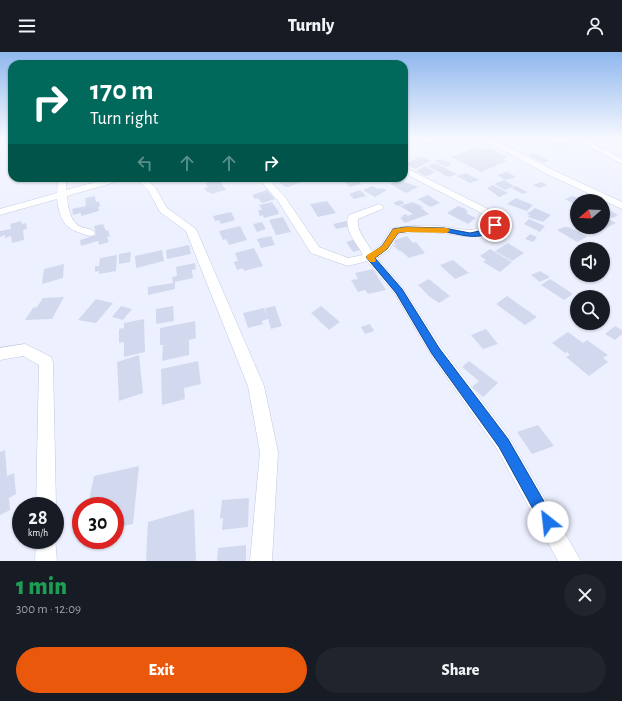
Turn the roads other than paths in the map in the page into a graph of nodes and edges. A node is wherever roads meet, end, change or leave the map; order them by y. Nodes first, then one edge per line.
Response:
1 (532, 163) edge
2 (408, 172) edge
3 (62, 182) edge
4 (105, 182) edge
5 (144, 182) edge
6 (266, 182) edge
7 (61, 194) junction
8 (622, 206) edge
9 (379, 207) dead end
10 (0, 212) edge
11 (90, 233) dead end
12 (370, 257) junction
13 (0, 354) edge
14 (46, 497) edge
15 (46, 549) edge
16 (46, 561) edge
17 (261, 561) edge
18 (570, 561) edge

1 - 8 street
2 - 12 street
3 - 7 street
4 - 7 street
5 - 17 street
6 - 12 street
7 - 10 street
7 - 11 street
9 - 12 street
12 - 18 street
13 - 14 street
15 - 16 street

